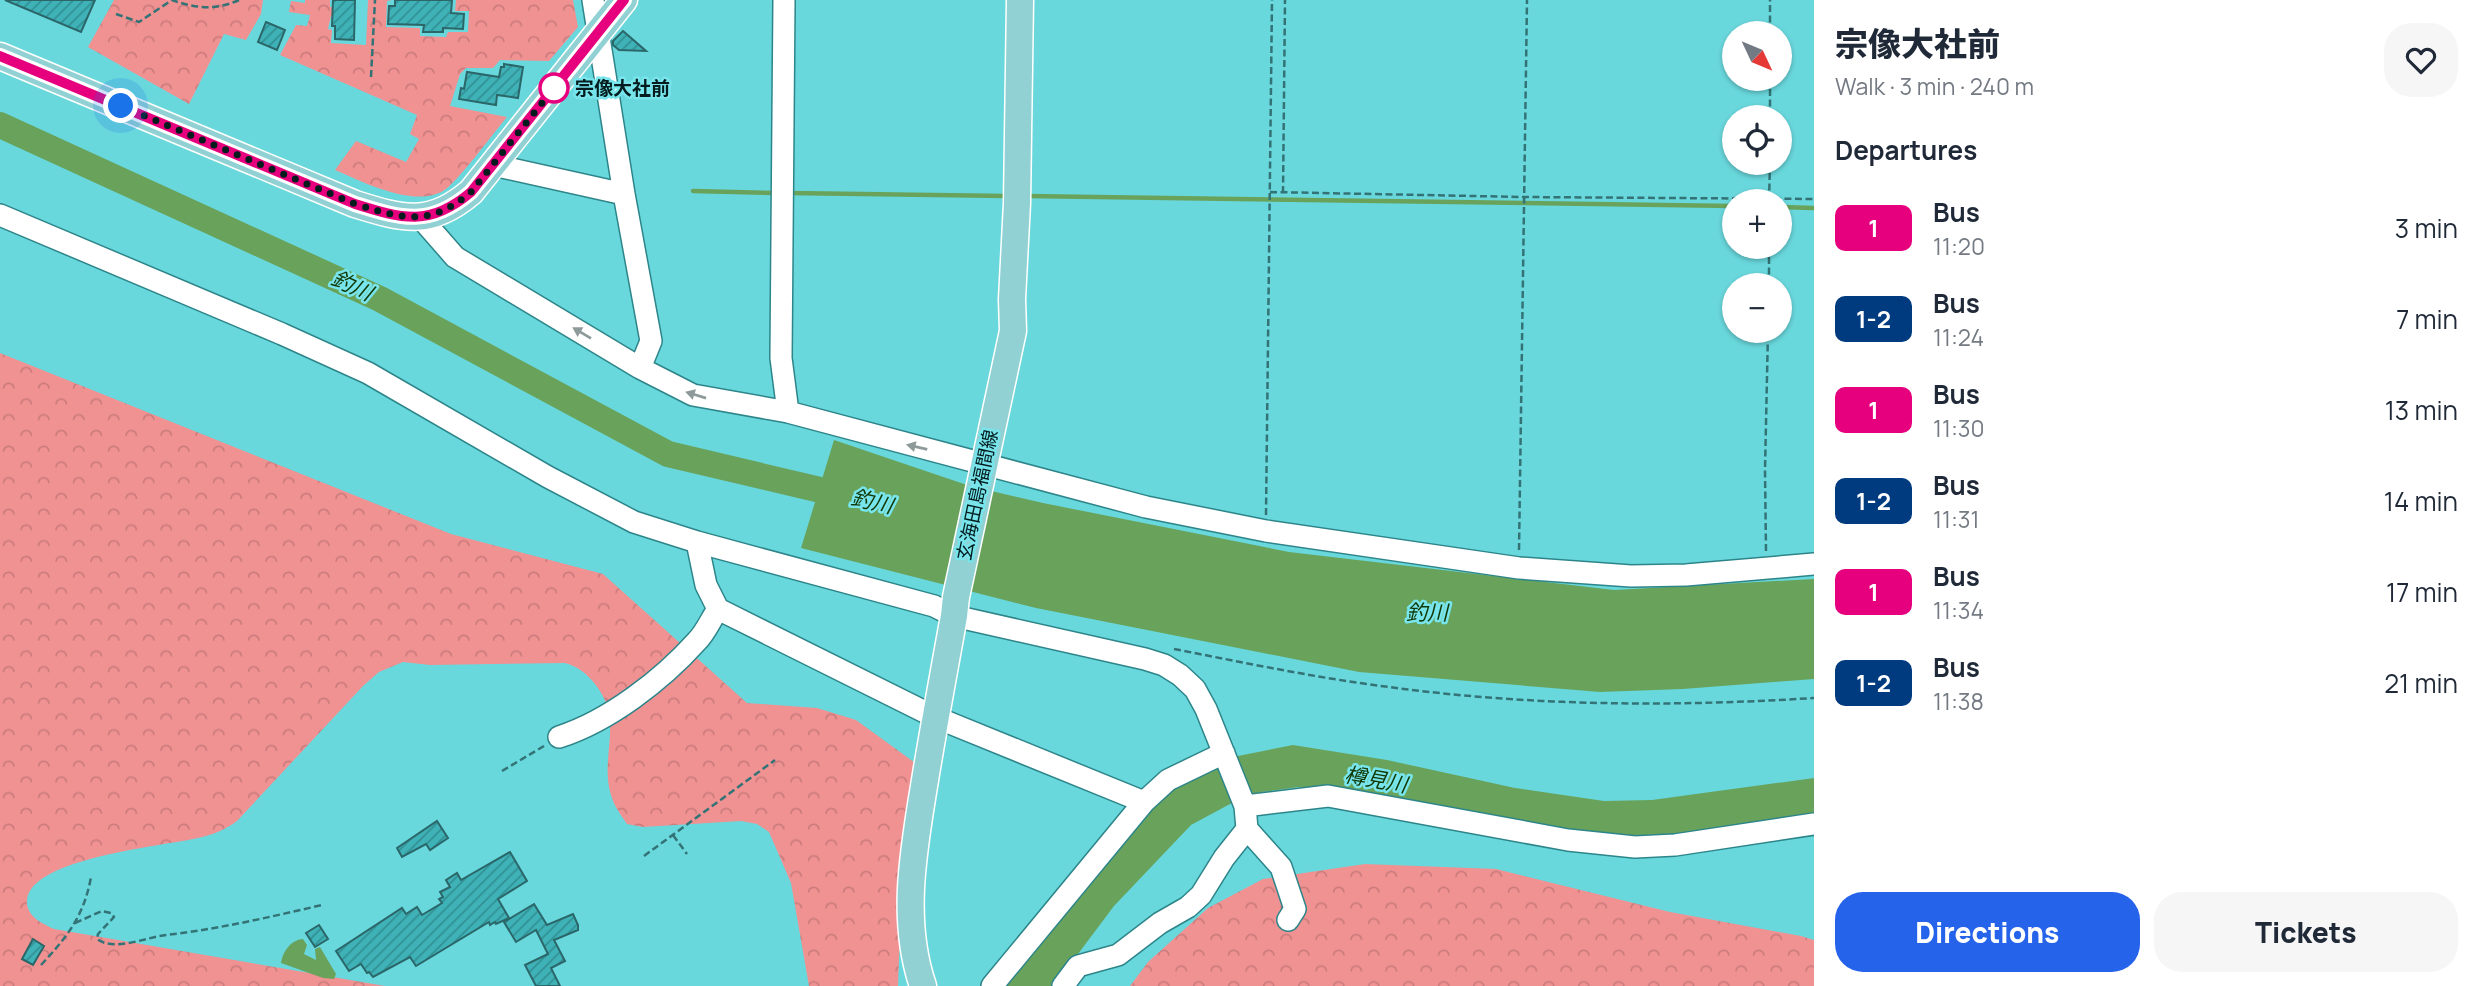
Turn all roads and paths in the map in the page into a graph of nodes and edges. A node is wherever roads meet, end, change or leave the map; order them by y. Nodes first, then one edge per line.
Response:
1 (239, 0) edge
2 (375, 0) edge
3 (593, 0) edge
4 (624, 0) edge
5 (784, 0) edge
6 (1020, 0) edge
7 (1272, 0) edge
8 (1285, 0) edge
9 (1527, 0) edge
10 (1770, 0) edge
11 (116, 14) dead end
12 (1770, 21) edge
13 (598, 32) junction
14 (0, 56) edge
15 (371, 77) dead end
16 (494, 165) junction
17 (1270, 191) junction
18 (1283, 193) junction
19 (624, 194) junction
20 (1524, 197) junction
21 (1722, 199) edge
22 (1792, 199) edge
23 (1814, 199) edge
24 (0, 215) edge
25 (420, 217) junction
26 (1768, 343) edge
27 (640, 368) junction
28 (788, 412) junction
29 (982, 471) junction
30 (1266, 531) junction
31 (697, 542) junction
32 (1814, 564) edge
33 (1519, 568) junction
34 (1766, 569) junction
35 (718, 609) junction
36 (954, 617) junction
37 (1173, 649) dead end
38 (1814, 698) edge
39 (935, 717) junction
40 (559, 737) joint
41 (1226, 757) junction
42 (775, 760) dead end
43 (502, 771) dead end
44 (1144, 802) junction
45 (1245, 806) junction
46 (1804, 825) edge
47 (1247, 829) junction
48 (673, 835) junction
49 (1814, 836) edge
50 (687, 854) dead end
51 (644, 856) dead end
52 (91, 877) dead end
53 (322, 905) dead end
54 (1287, 920) dead end
55 (75, 923) junction
56 (41, 965) dead end
57 (923, 986) edge
58 (992, 986) edge
59 (1063, 986) edge

1 - 11 path
2 - 15 path
3 - 13 street
4 - 13 main road
5 - 28 street
6 - 29 main road, 玄海田島福間線
7 - 17 path
8 - 18 path
9 - 20 path
10 - 12 path
13 - 16 main road
13 - 19 street
14 - 25 main road
16 - 19 street
16 - 25 main road
17 - 18 path
17 - 30 path
18 - 20 path
19 - 27 street
20 - 21 path
20 - 33 path
22 - 23 path
24 - 31 street
27 -> 25 street
26 - 34 path
28 -> 27 street
29 -> 28 street
29 - 30 street
29 - 36 main road, 玄海田島福間線
30 - 33 street
31 - 35 street
31 - 36 street
32 - 34 street
33 - 34 street
35 - 39 street
35 - 40 street
36 - 39 main road, 玄海田島福間線
36 - 41 street
37 - 38 path
39 - 44 street
39 - 57 main road, 玄海田島福間線
40 - 43 path
41 - 44 street
41 - 45 street
42 - 48 path
44 - 58 street
45 - 46 street
45 - 47 street
46 - 49 street
47 - 54 street
47 - 59 street
48 - 50 path
48 - 51 path
52 - 55 path
53 - 55 path
55 - 56 path

